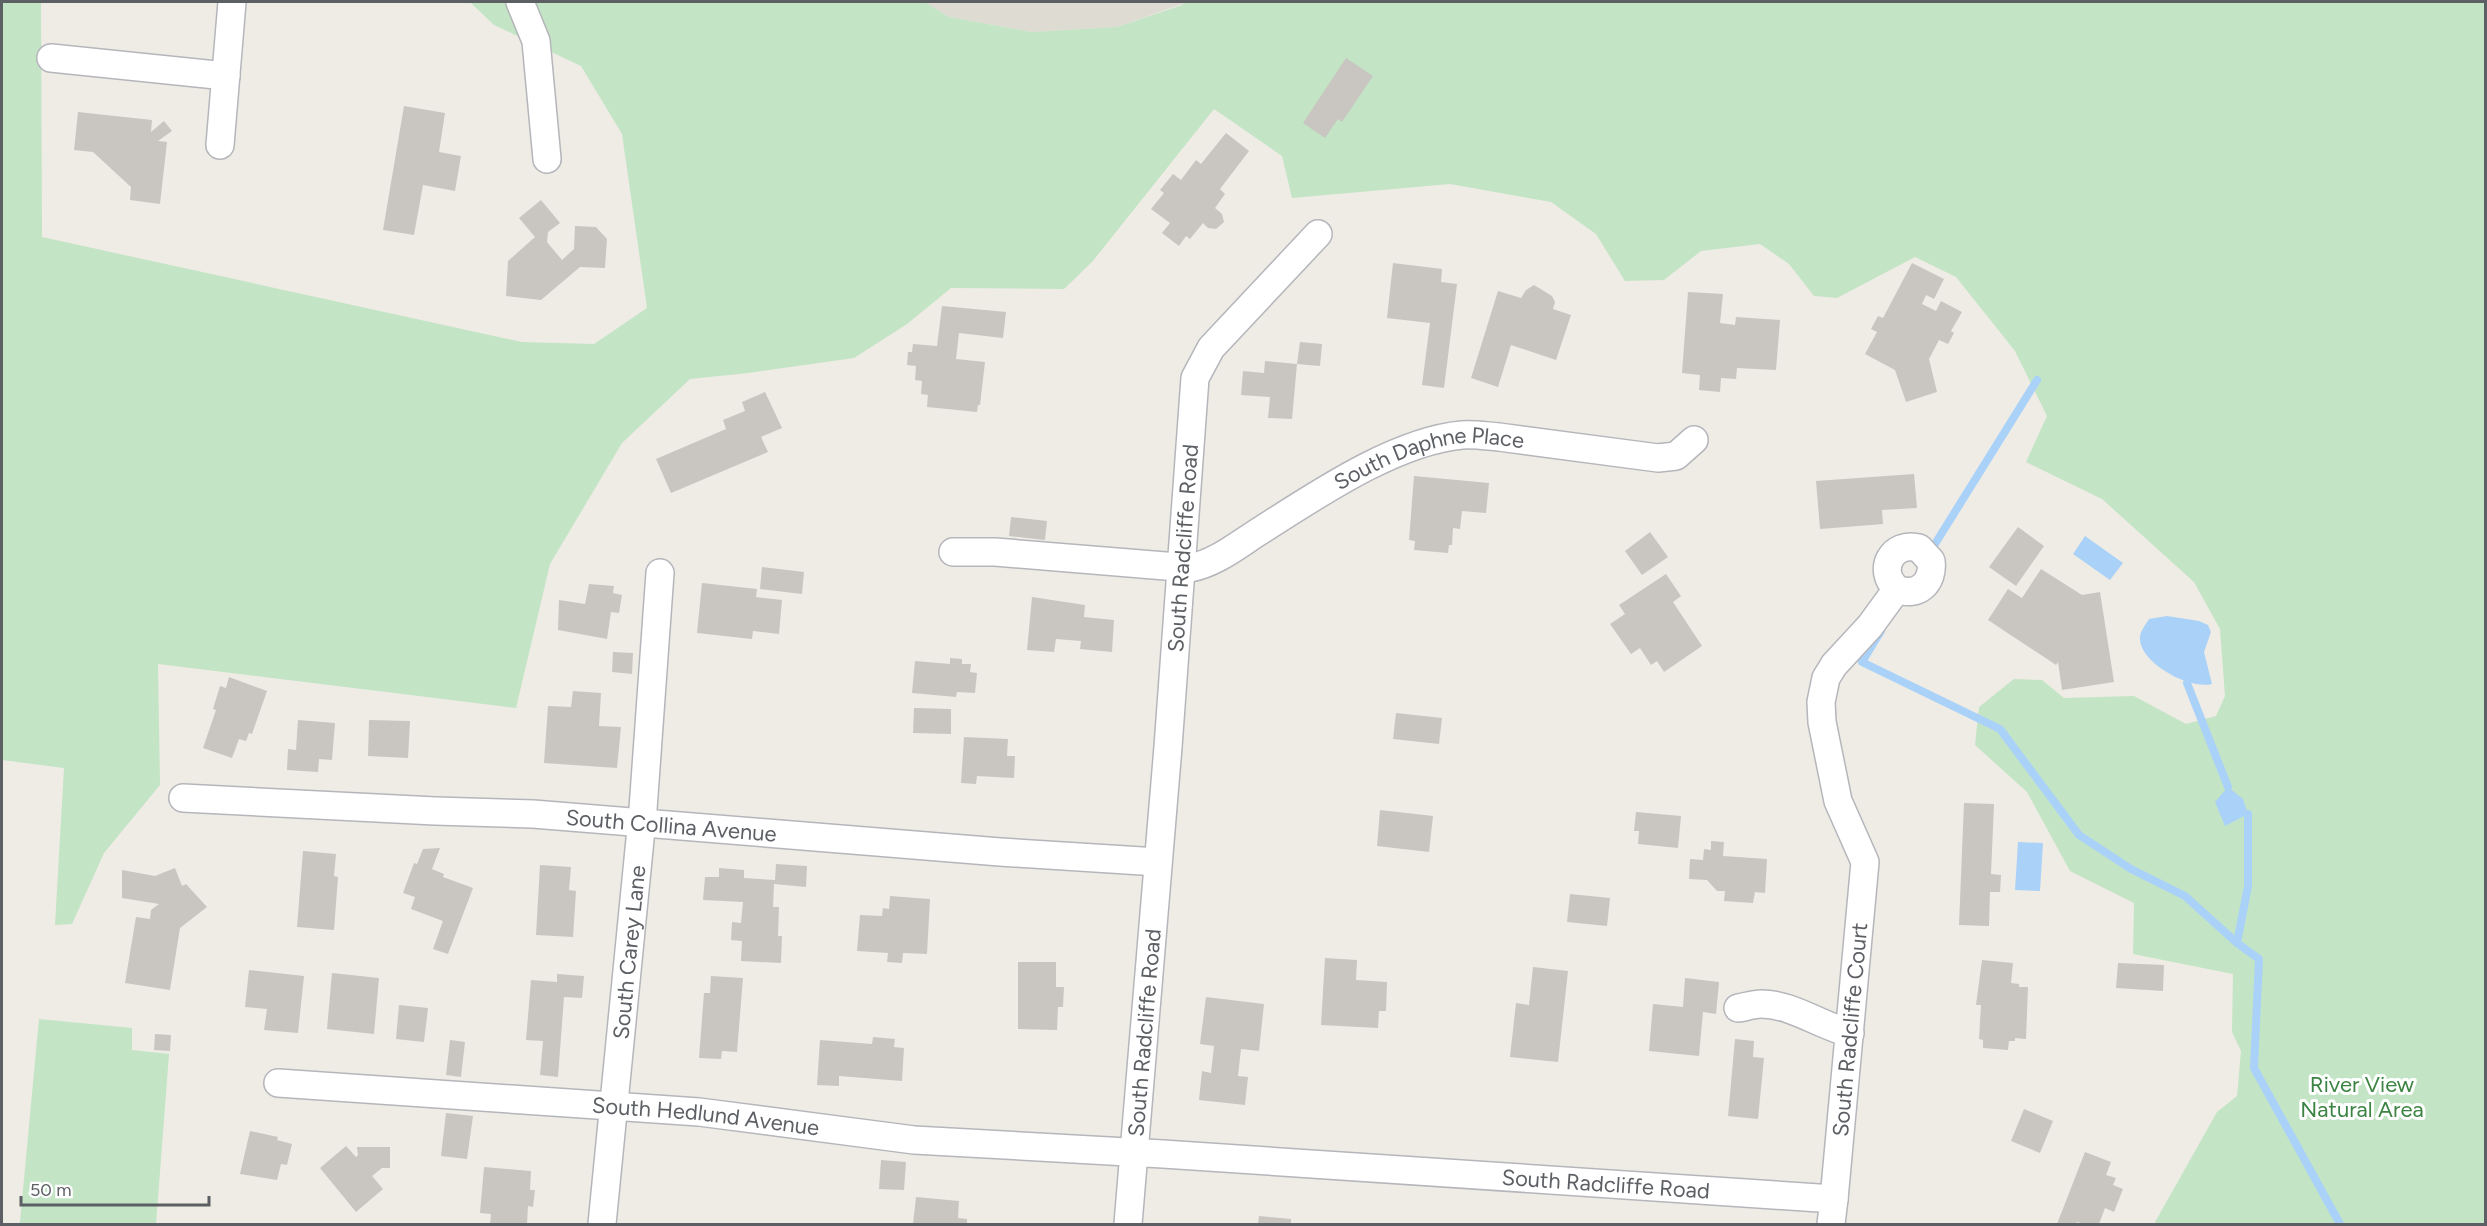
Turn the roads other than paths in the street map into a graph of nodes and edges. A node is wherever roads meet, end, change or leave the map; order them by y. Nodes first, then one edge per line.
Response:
1 (232, 2) edge
2 (520, 2) edge
3 (51, 58) dead end
4 (226, 76) junction
5 (220, 145) dead end
6 (547, 159) dead end
7 (1318, 234) dead end
8 (1694, 440) dead end
9 (953, 552) dead end
10 (1180, 567) junction
11 (660, 573) dead end
12 (1897, 589) dead end
13 (183, 798) dead end
14 (640, 824) junction
15 (1158, 862) junction
16 (1738, 1008) dead end
17 (1850, 1033) junction
18 (278, 1083) dead end
19 (614, 1105) junction
20 (1134, 1153) junction
21 (1832, 1212) edge
22 (602, 1224) edge
23 (1128, 1224) edge

1 - 4 street
2 - 6 street
3 - 4 street
4 - 5 street
7 - 10 street, South Radcliffe Road
8 - 10 street, South Daphne Place
9 - 10 street, South Daphne Place
10 - 15 street, South Radcliffe Road
11 - 14 street, South Carey Lane
12 - 17 street, South Radcliffe Court
13 - 14 street, South Collina Avenue
14 - 15 street, South Collina Avenue
14 - 19 street, South Carey Lane
15 - 20 street, South Radcliffe Road
16 - 17 street
17 - 21 street, South Radcliffe Court
18 - 19 street, South Hedlund Avenue
19 - 20 street, South Hedlund Avenue
19 - 22 street, South Carey Lane
20 - 21 street, South Radcliffe Road
20 - 23 street

